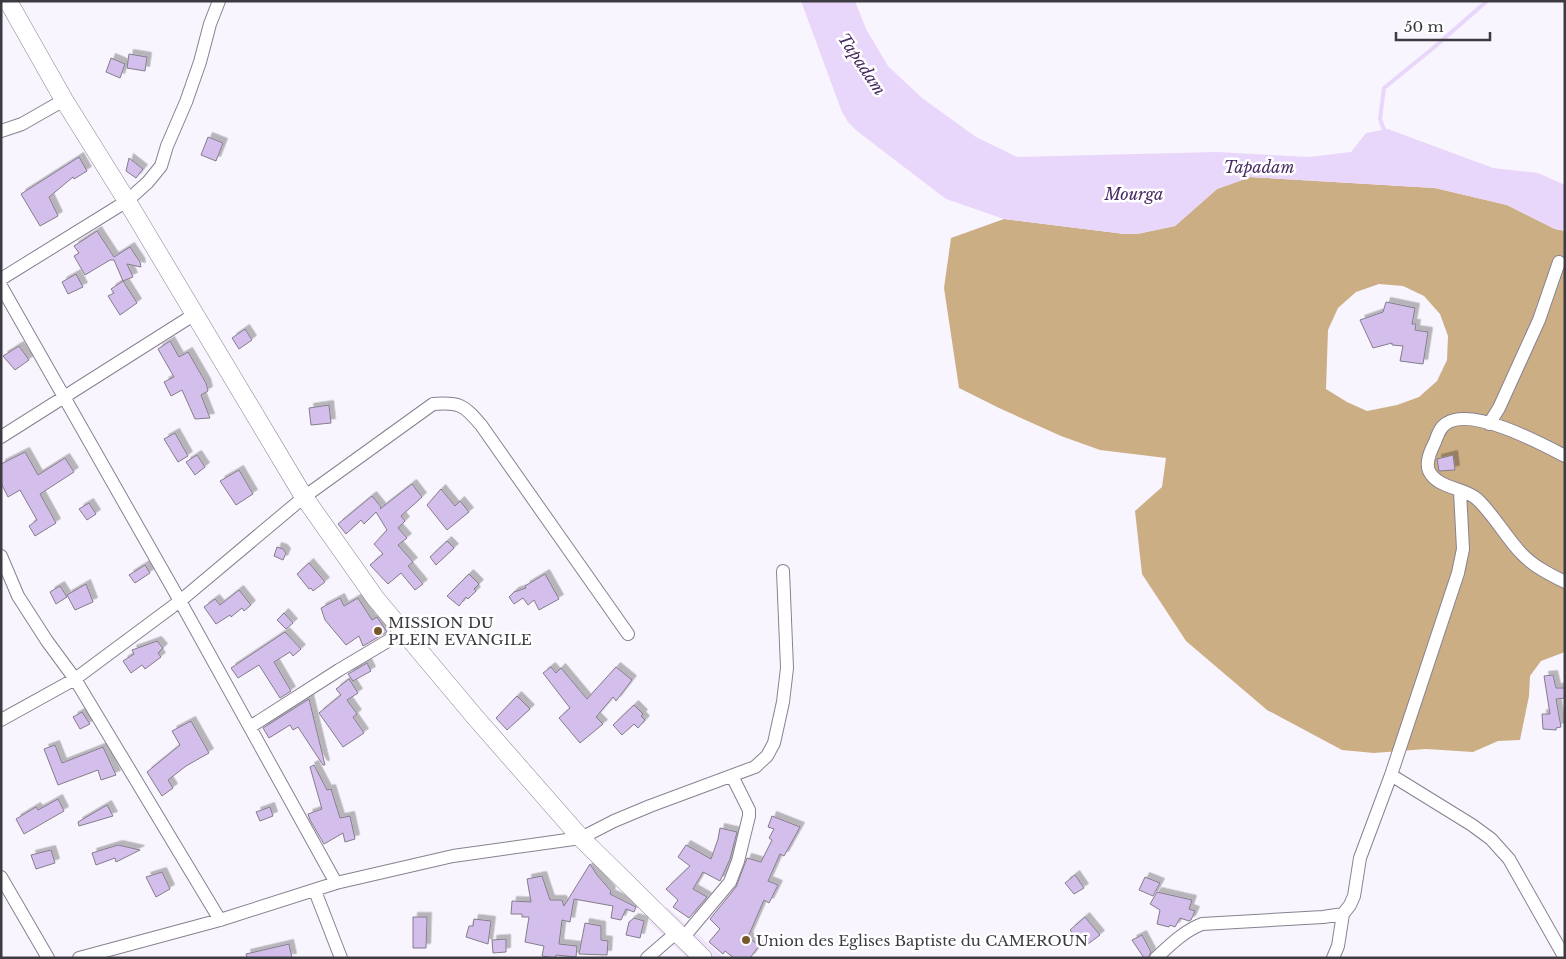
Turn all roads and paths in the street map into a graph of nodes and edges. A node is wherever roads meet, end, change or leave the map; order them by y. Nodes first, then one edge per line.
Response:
1 (8, 1) edge
2 (219, 1) edge
3 (64, 100) junction
4 (1, 131) edge
5 (127, 201) junction
6 (1560, 262) dead end
7 (1, 279) edge
8 (1, 286) edge
9 (195, 314) junction
10 (64, 397) junction
11 (1489, 424) junction
12 (1, 437) edge
13 (1565, 456) edge
14 (1460, 491) junction
15 (304, 497) junction
16 (1, 556) edge
17 (783, 571) dead end
18 (1565, 582) edge
19 (180, 601) junction
20 (404, 632) junction
21 (628, 634) dead end
22 (75, 679) junction
23 (1, 720) edge
24 (250, 727) junction
25 (1391, 775) junction
26 (732, 776) junction
27 (582, 838) junction
28 (1, 877) edge
29 (336, 883) junction
30 (315, 891) junction
31 (1343, 914) junction
32 (220, 920) junction
33 (680, 935) junction
34 (48, 958) edge
35 (79, 958) edge
36 (341, 958) edge
37 (647, 958) edge
38 (703, 958) edge
39 (1156, 958) edge
40 (1333, 958) edge
41 (1565, 958) edge

1 - 3 street
2 - 5 street
3 - 4 street
3 - 5 street
5 - 7 street
5 - 9 street
6 - 11 street
8 - 10 street
9 - 10 street
9 - 15 street
10 - 12 street
10 - 19 street
11 - 13 street
11 - 14 street
14 - 18 street
14 - 25 street
15 - 19 street
15 - 20 street
15 - 21 street
16 - 22 street
17 - 26 street
19 - 22 street
19 - 24 street
20 - 24 street
20 - 27 street
22 - 23 street
22 - 32 street
24 - 29 street
25 - 31 street
25 - 41 street
26 - 27 street
26 - 33 street
27 - 29 street
27 - 33 street
28 - 34 street
29 - 30 street
30 - 32 street
30 - 36 street
31 - 39 street
31 - 40 street
32 - 35 street
33 - 37 street
33 - 38 street

